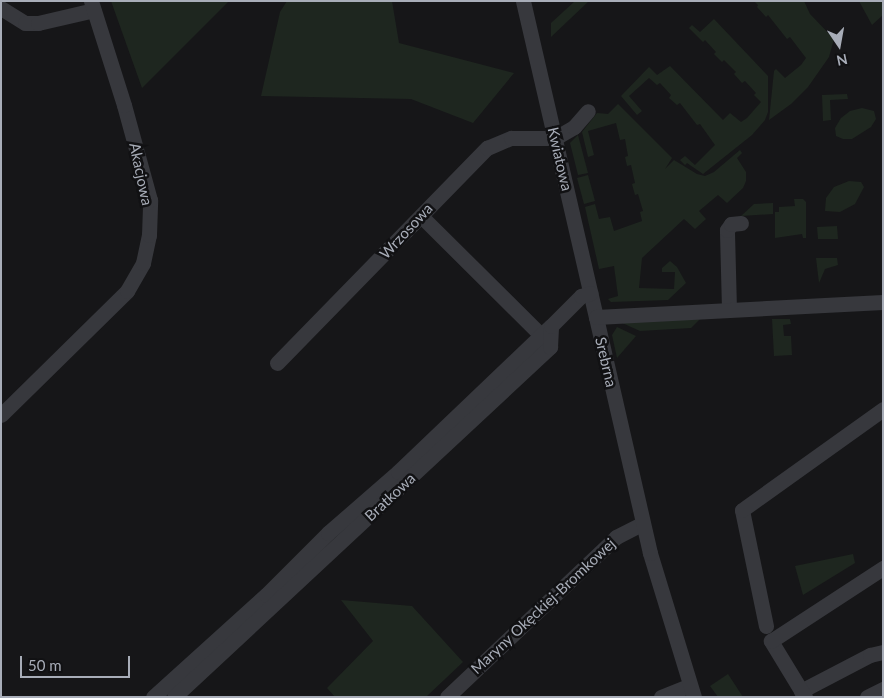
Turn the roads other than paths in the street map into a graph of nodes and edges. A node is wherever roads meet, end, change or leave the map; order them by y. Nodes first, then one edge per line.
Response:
1 (523, 1) edge
2 (92, 6) edge
3 (1, 8) edge
4 (588, 111) dead end
5 (555, 138) junction
6 (421, 216) junction
7 (741, 223) dead end
8 (591, 294) junction
9 (883, 302) edge
10 (729, 309) junction
11 (596, 317) junction
12 (545, 330) junction
13 (277, 363) dead end
14 (883, 409) edge
15 (1, 415) edge
16 (643, 523) junction
17 (883, 568) edge
18 (766, 626) dead end
19 (883, 652) edge
20 (883, 690) edge
21 (692, 691) edge
22 (803, 694) edge
23 (154, 697) edge
24 (174, 697) edge
25 (447, 697) edge
26 (662, 697) edge
27 (867, 697) edge

1 - 5 street, Kwiatowa
2 - 3 street
2 - 15 street, Akacjowa
4 - 5 street
5 - 6 street, Wrzosowa
5 - 8 street, Kwiatowa
6 - 12 street
6 - 13 street, Wrzosowa
7 - 10 street
8 - 11 street, Kwiatowa
8 - 12 street
9 - 10 street, Srebrna
10 - 11 street, Srebrna
11 - 16 street, Srebrna
12 - 23 street
12 - 24 street, Bratkowa
14 - 18 street
16 - 21 street, Srebrna
16 - 25 street, Maryny Okęckiej-Bromkowej
17 - 22 street
19 - 22 street
20 - 27 street
21 - 26 street, Srebrna

